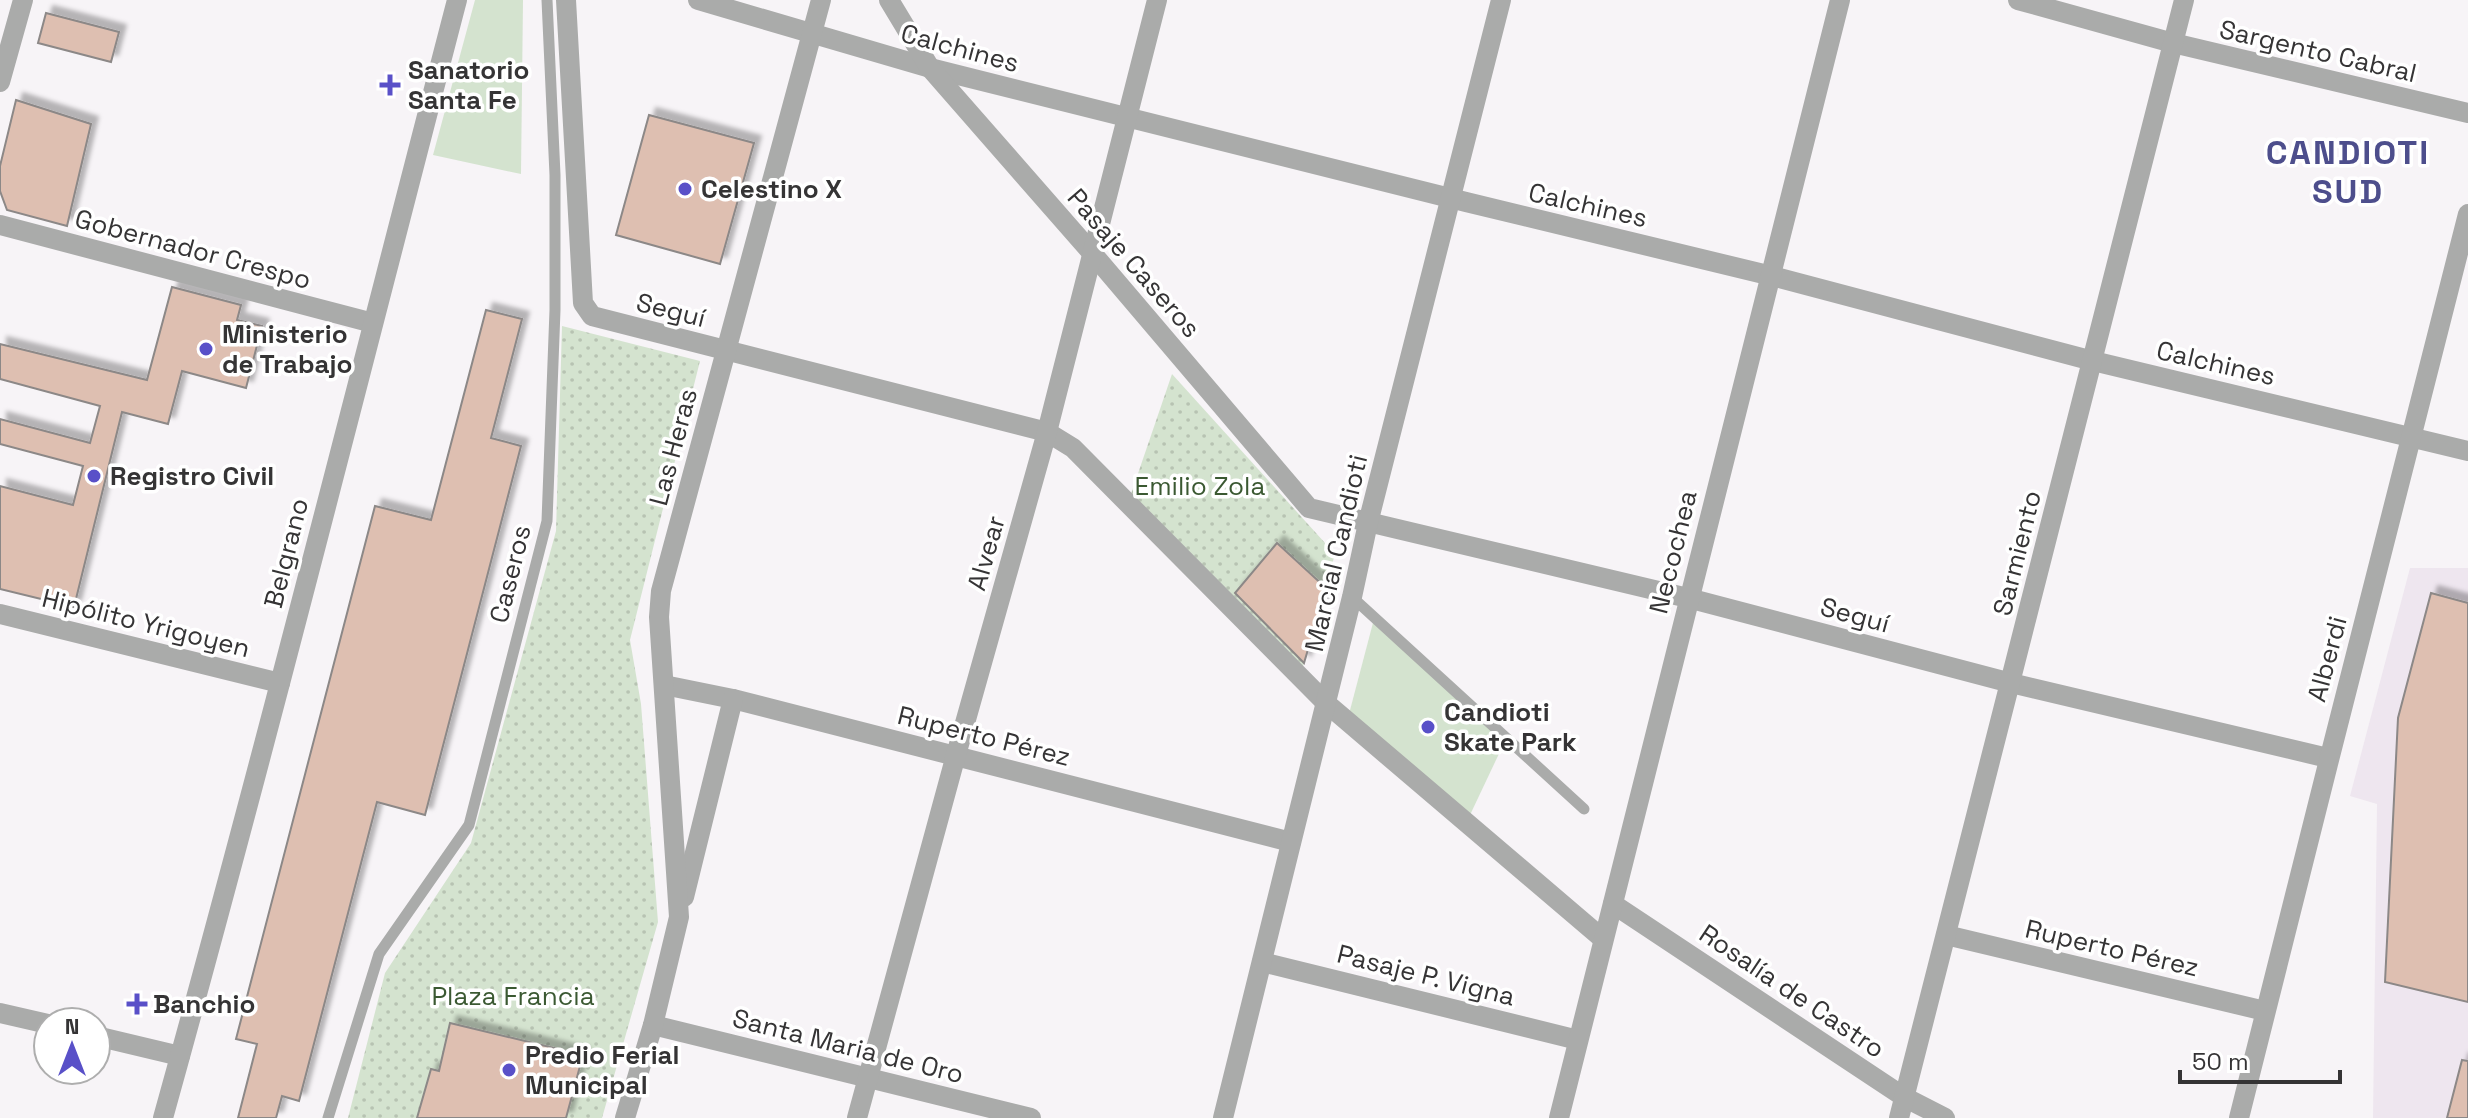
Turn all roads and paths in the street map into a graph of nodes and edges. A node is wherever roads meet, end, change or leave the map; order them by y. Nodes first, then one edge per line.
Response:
1 (23, 0) edge
2 (457, 0) edge
3 (547, 0) edge
4 (566, 0) edge
5 (698, 0) edge
6 (821, 0) edge
7 (889, 0) edge
8 (1157, 0) edge
9 (1501, 0) edge
10 (1840, 0) edge
11 (2018, 0) edge
12 (2184, 0) edge
13 (812, 34) junction
14 (2173, 43) junction
15 (930, 68) junction
16 (0, 82) edge
17 (2468, 113) edge
18 (1128, 118) junction
19 (1452, 199) junction
20 (2468, 214) edge
21 (0, 225) edge
22 (1092, 253) junction
23 (1772, 276) junction
24 (373, 323) junction
25 (726, 350) junction
26 (2093, 361) junction
27 (1047, 432) junction
28 (2412, 437) junction
29 (2468, 451) edge
30 (1368, 523) junction
31 (1352, 597) junction
32 (1688, 598) junction
33 (0, 614) edge
34 (280, 683) junction
35 (2011, 683) junction
36 (664, 685) junction
37 (733, 699) junction
38 (1326, 703) junction
39 (956, 755) junction
40 (2328, 758) junction
41 (1584, 809) dead end
42 (1291, 842) junction
43 (1613, 904) junction
44 (679, 917) junction
45 (1946, 935) junction
46 (1603, 939) junction
47 (1262, 962) junction
48 (2265, 1011) junction
49 (0, 1013) edge
50 (32, 1020) edge
51 (653, 1025) junction
52 (112, 1040) edge
53 (1578, 1040) junction
54 (180, 1056) junction
55 (868, 1077) junction
56 (1904, 1097) junction
57 (163, 1118) edge
58 (328, 1118) edge
59 (625, 1118) edge
60 (857, 1118) edge
61 (1031, 1118) edge
62 (1223, 1118) edge
63 (1559, 1118) edge
64 (1899, 1118) edge
65 (1945, 1118) edge
66 (2239, 1118) edge

1 - 16 street
2 - 24 street, Belgrano
3 - 58 lane, Caseros
4 - 25 street, Seguí
5 - 13 street, Calchines
6 - 13 street, Las Heras
7 - 15 street, Pasaje Caseros
8 - 18 street, Alvear
9 - 19 street, Marcial Candioti
10 - 23 street, Necochea
11 - 14 street, Sargento Cabral
12 - 14 street, Sarmiento
13 - 15 street, Calchines
13 - 25 street, Las Heras
14 - 17 street, Sargento Cabral
14 - 26 street, Sarmiento
15 - 18 street, Calchines
15 - 22 street, Pasaje Caseros
18 - 19 street, Calchines
18 - 22 street, Alvear
19 - 23 street, Calchines
19 - 30 street, Marcial Candioti
20 - 28 street, Alberdi
21 - 24 street, Gobernador Crespo
22 - 27 street, Alvear
22 - 30 street, Pasaje Caseros
23 - 26 street, Calchines
23 - 32 street, Necochea
24 - 34 street, Belgrano
25 - 27 street, Seguí
25 - 36 street, Las Heras
26 - 28 street, Calchines
26 - 35 street, Sarmiento
27 - 38 street
27 - 39 street, Alvear
28 - 29 street, Calchines
28 - 40 street, Alberdi
30 - 31 street, Marcial Candioti
30 - 32 street, Seguí
31 - 38 street, Marcial Candioti
31 - 41 lane
32 - 35 street, Seguí
32 - 43 street, Necochea
33 - 34 street, Hipólito Yrigoyen
34 - 54 street, Belgrano
35 - 40 street, Seguí
35 - 45 street, Sarmiento
36 - 37 street, Ruperto Pérez
36 - 44 street, Las Heras
37 - 39 street, Ruperto Pérez
37 - 44 street, Las Heras
38 - 42 street, Marcial Candioti
38 - 46 street
39 - 42 street, Ruperto Pérez
39 - 55 street, Alvear
40 - 48 street, Alberdi
42 - 47 street, Marcial Candioti
43 - 46 street, Necochea
43 - 56 street, Rosalía de Castro
44 - 51 street, Las Heras
45 - 48 street, Ruperto Pérez
45 - 56 street, Sarmiento
46 - 53 street, Necochea
47 - 53 street, Pasaje P. Vigna
47 - 62 street, Marcial Candioti
48 - 66 street, Alberdi
49 - 50 street
51 - 55 street, Santa Maria de Oro
51 - 59 street, Las Heras
52 - 54 street
53 - 63 street, Necochea
54 - 57 street, Belgrano
55 - 60 street, Alvear
55 - 61 street, Santa Maria de Oro
56 - 64 street, Sarmiento
56 - 65 street, Rosalía de Castro

